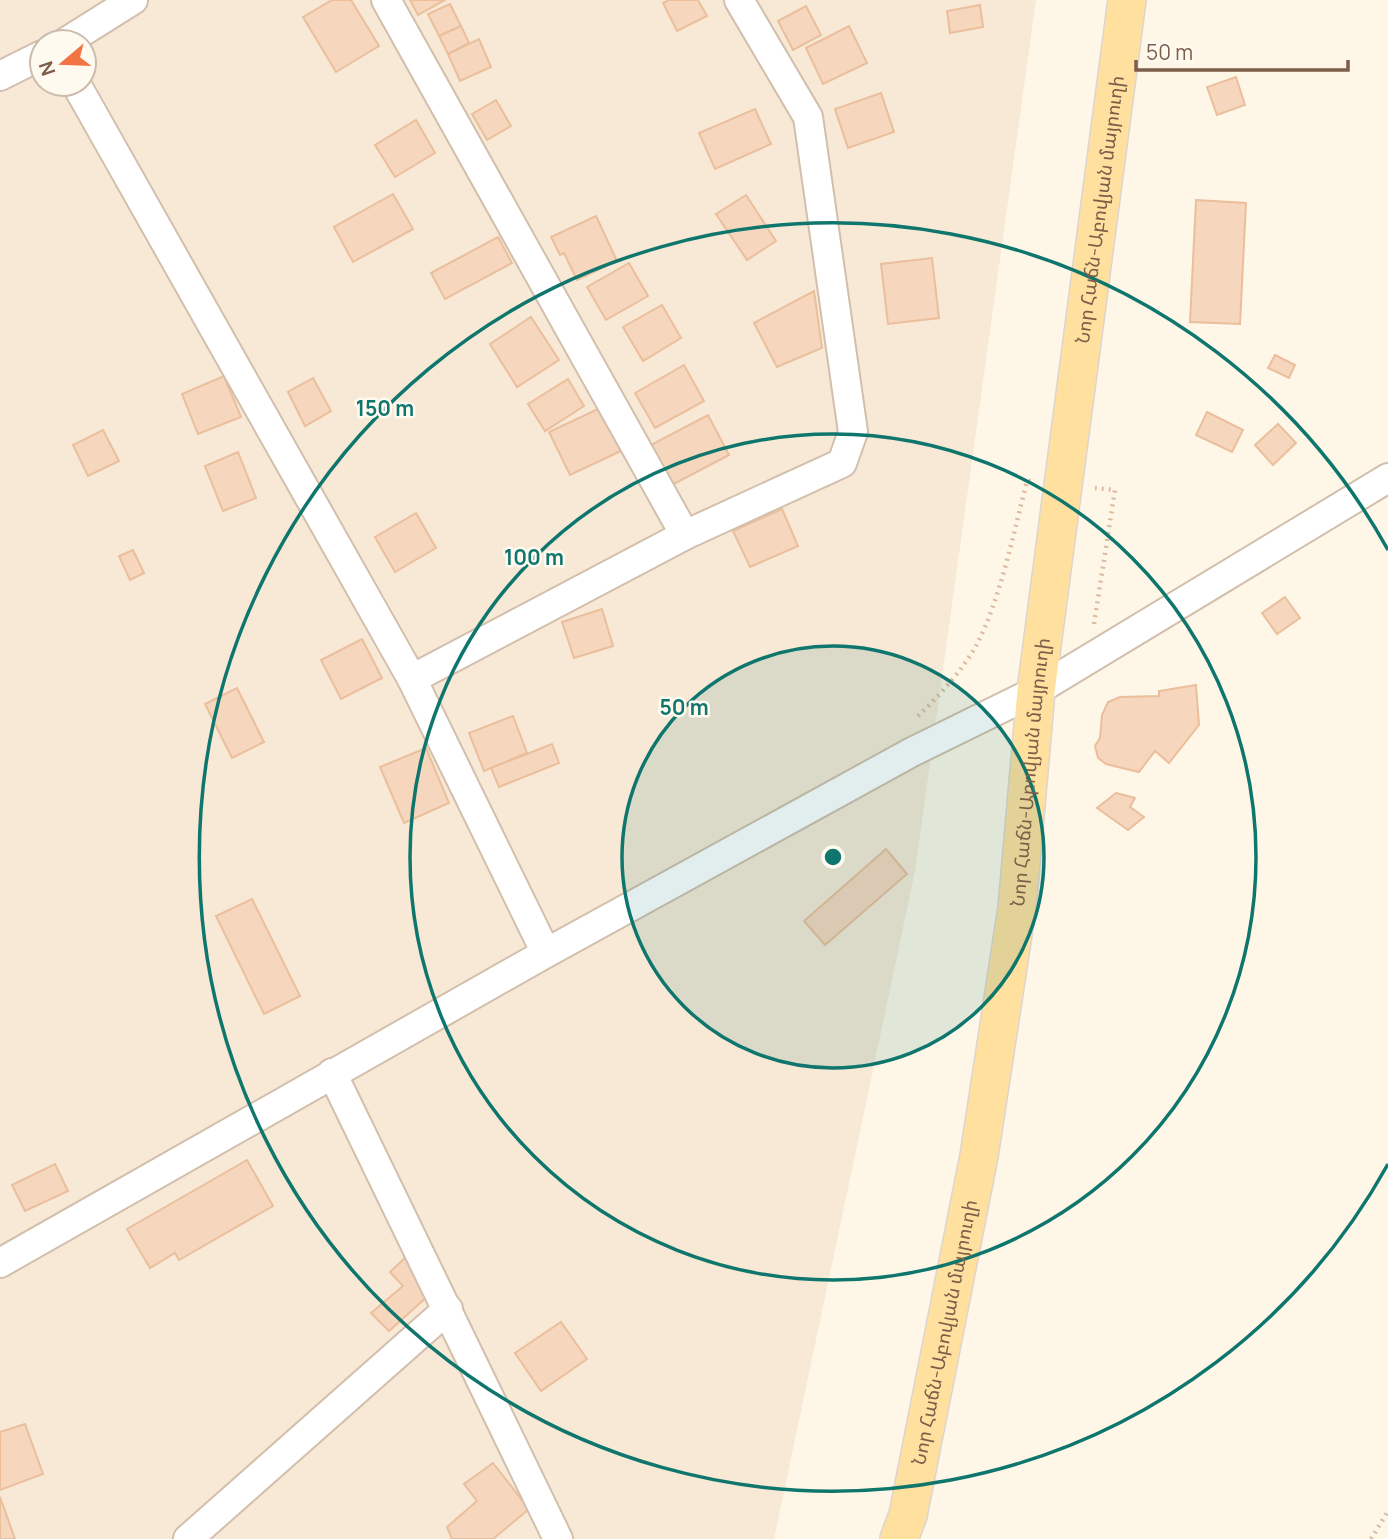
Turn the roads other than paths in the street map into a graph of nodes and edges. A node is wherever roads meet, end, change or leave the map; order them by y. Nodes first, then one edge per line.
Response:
1 (133, 0) edge
2 (386, 0) edge
3 (739, 0) edge
4 (1127, 0) edge
5 (88, 28) edge
6 (28, 62) edge
7 (0, 76) edge
8 (84, 98) edge
9 (1388, 478) edge
10 (685, 535) junction
11 (412, 679) junction
12 (1036, 691) junction
13 (546, 953) junction
14 (332, 1073) junction
15 (0, 1263) edge
16 (449, 1308) junction
17 (188, 1539) edge
18 (558, 1539) edge
19 (899, 1539) edge

1 - 5 street
2 - 10 street
3 - 10 street
4 - 12 main road, Նոր Հաճն-Աբովյան մայրուղի
6 - 7 street
8 - 11 street
9 - 12 street
10 - 11 street
11 - 13 street
12 - 13 street
12 - 19 main road, Նոր Հաճն-Աբովյան մայրուղի
13 - 14 street
14 - 15 street
14 - 16 street
16 - 17 street
16 - 18 street

